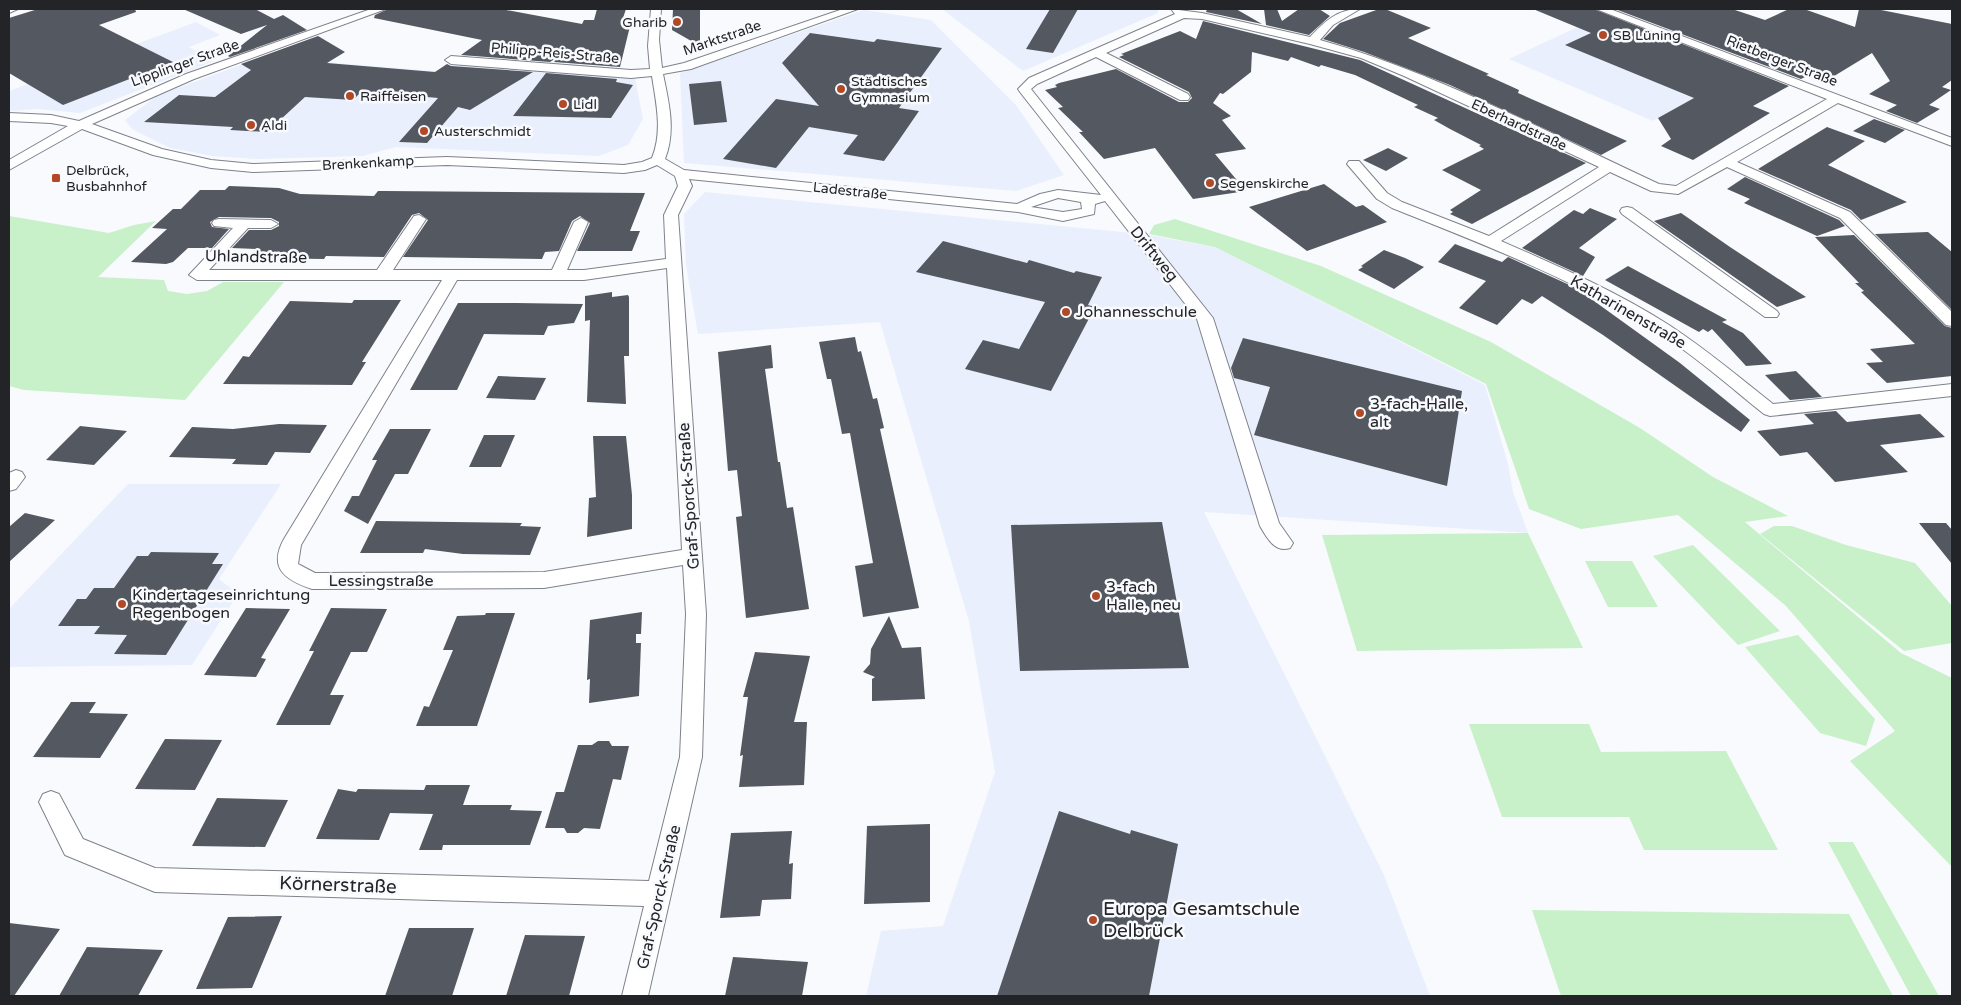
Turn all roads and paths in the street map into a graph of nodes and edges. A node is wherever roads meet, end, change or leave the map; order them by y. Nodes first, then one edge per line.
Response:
1 (13, 9) edge
2 (381, 9) edge
3 (656, 9) edge
4 (853, 9) edge
5 (1355, 9) edge
6 (1601, 9) edge
7 (9, 10) edge
8 (1179, 12) edge
9 (1313, 41) junction
10 (1096, 53) junction
11 (451, 60) dead end
12 (658, 72) junction
13 (1184, 97) dead end
14 (1838, 98) junction
15 (9, 117) edge
16 (82, 125) junction
17 (1952, 142) edge
18 (658, 160) junction
19 (1727, 162) junction
20 (1354, 164) dead end
21 (9, 166) edge
22 (1609, 166) junction
23 (681, 174) junction
24 (1108, 197) junction
25 (1088, 201) junction
26 (1019, 208) junction
27 (1627, 212) dead end
28 (419, 219) dead end
29 (581, 222) dead end
30 (219, 223) dead end
31 (244, 224) junction
32 (271, 224) dead end
33 (1490, 242) junction
34 (674, 262) junction
35 (382, 275) junction
36 (452, 275) junction
37 (556, 275) junction
38 (1771, 314) dead end
39 (1952, 321) edge
40 (1952, 390) edge
41 (1283, 543) dead end
42 (693, 556) junction
43 (51, 802) dead end
44 (660, 894) junction
45 (635, 996) edge

1 - 7 street
2 - 16 street, Lipplinger Straße
3 - 12 street
4 - 12 street, Marktstraße
5 - 9 street
6 - 14 street, Rietberger Straße
8 - 9 street, Eberhardstraße
8 - 10 street, Driftweg
9 - 22 street, Eberhardstraße
10 - 13 street
10 - 24 street, Driftweg
11 - 12 street, Philipp-Reis-Straße
12 - 18 street
14 - 17 street, Rietberger Straße
14 - 19 street, Eberhardstraße
15 - 16 street, Brenkenkamp
16 - 18 street, Brenkenkamp
16 - 21 street, Lipplinger Straße
18 - 23 street
19 - 22 street, Eberhardstraße
19 - 39 street
20 - 33 street, Katharinenstraße
22 - 33 street
23 - 26 street, Ladestraße
23 - 34 street, Graf-Sporck-Straße
24 - 25 street
24 - 41 street, Driftweg
25 - 26 street
25 - 26 street, Ladestraße
27 - 38 street
28 - 35 street
29 - 37 street
30 - 31 street, Uhlandstraße
31 - 32 street, Uhlandstraße
31 - 35 street, Uhlandstraße
33 - 40 street, Katharinenstraße
34 - 37 street, Uhlandstraße
34 - 42 street, Graf-Sporck-Straße
35 - 36 street, Uhlandstraße
36 - 37 street, Uhlandstraße
36 - 42 street, Lessingstraße
42 - 44 street, Graf-Sporck-Straße
43 - 44 street, Körnerstraße
44 - 45 street, Graf-Sporck-Straße

